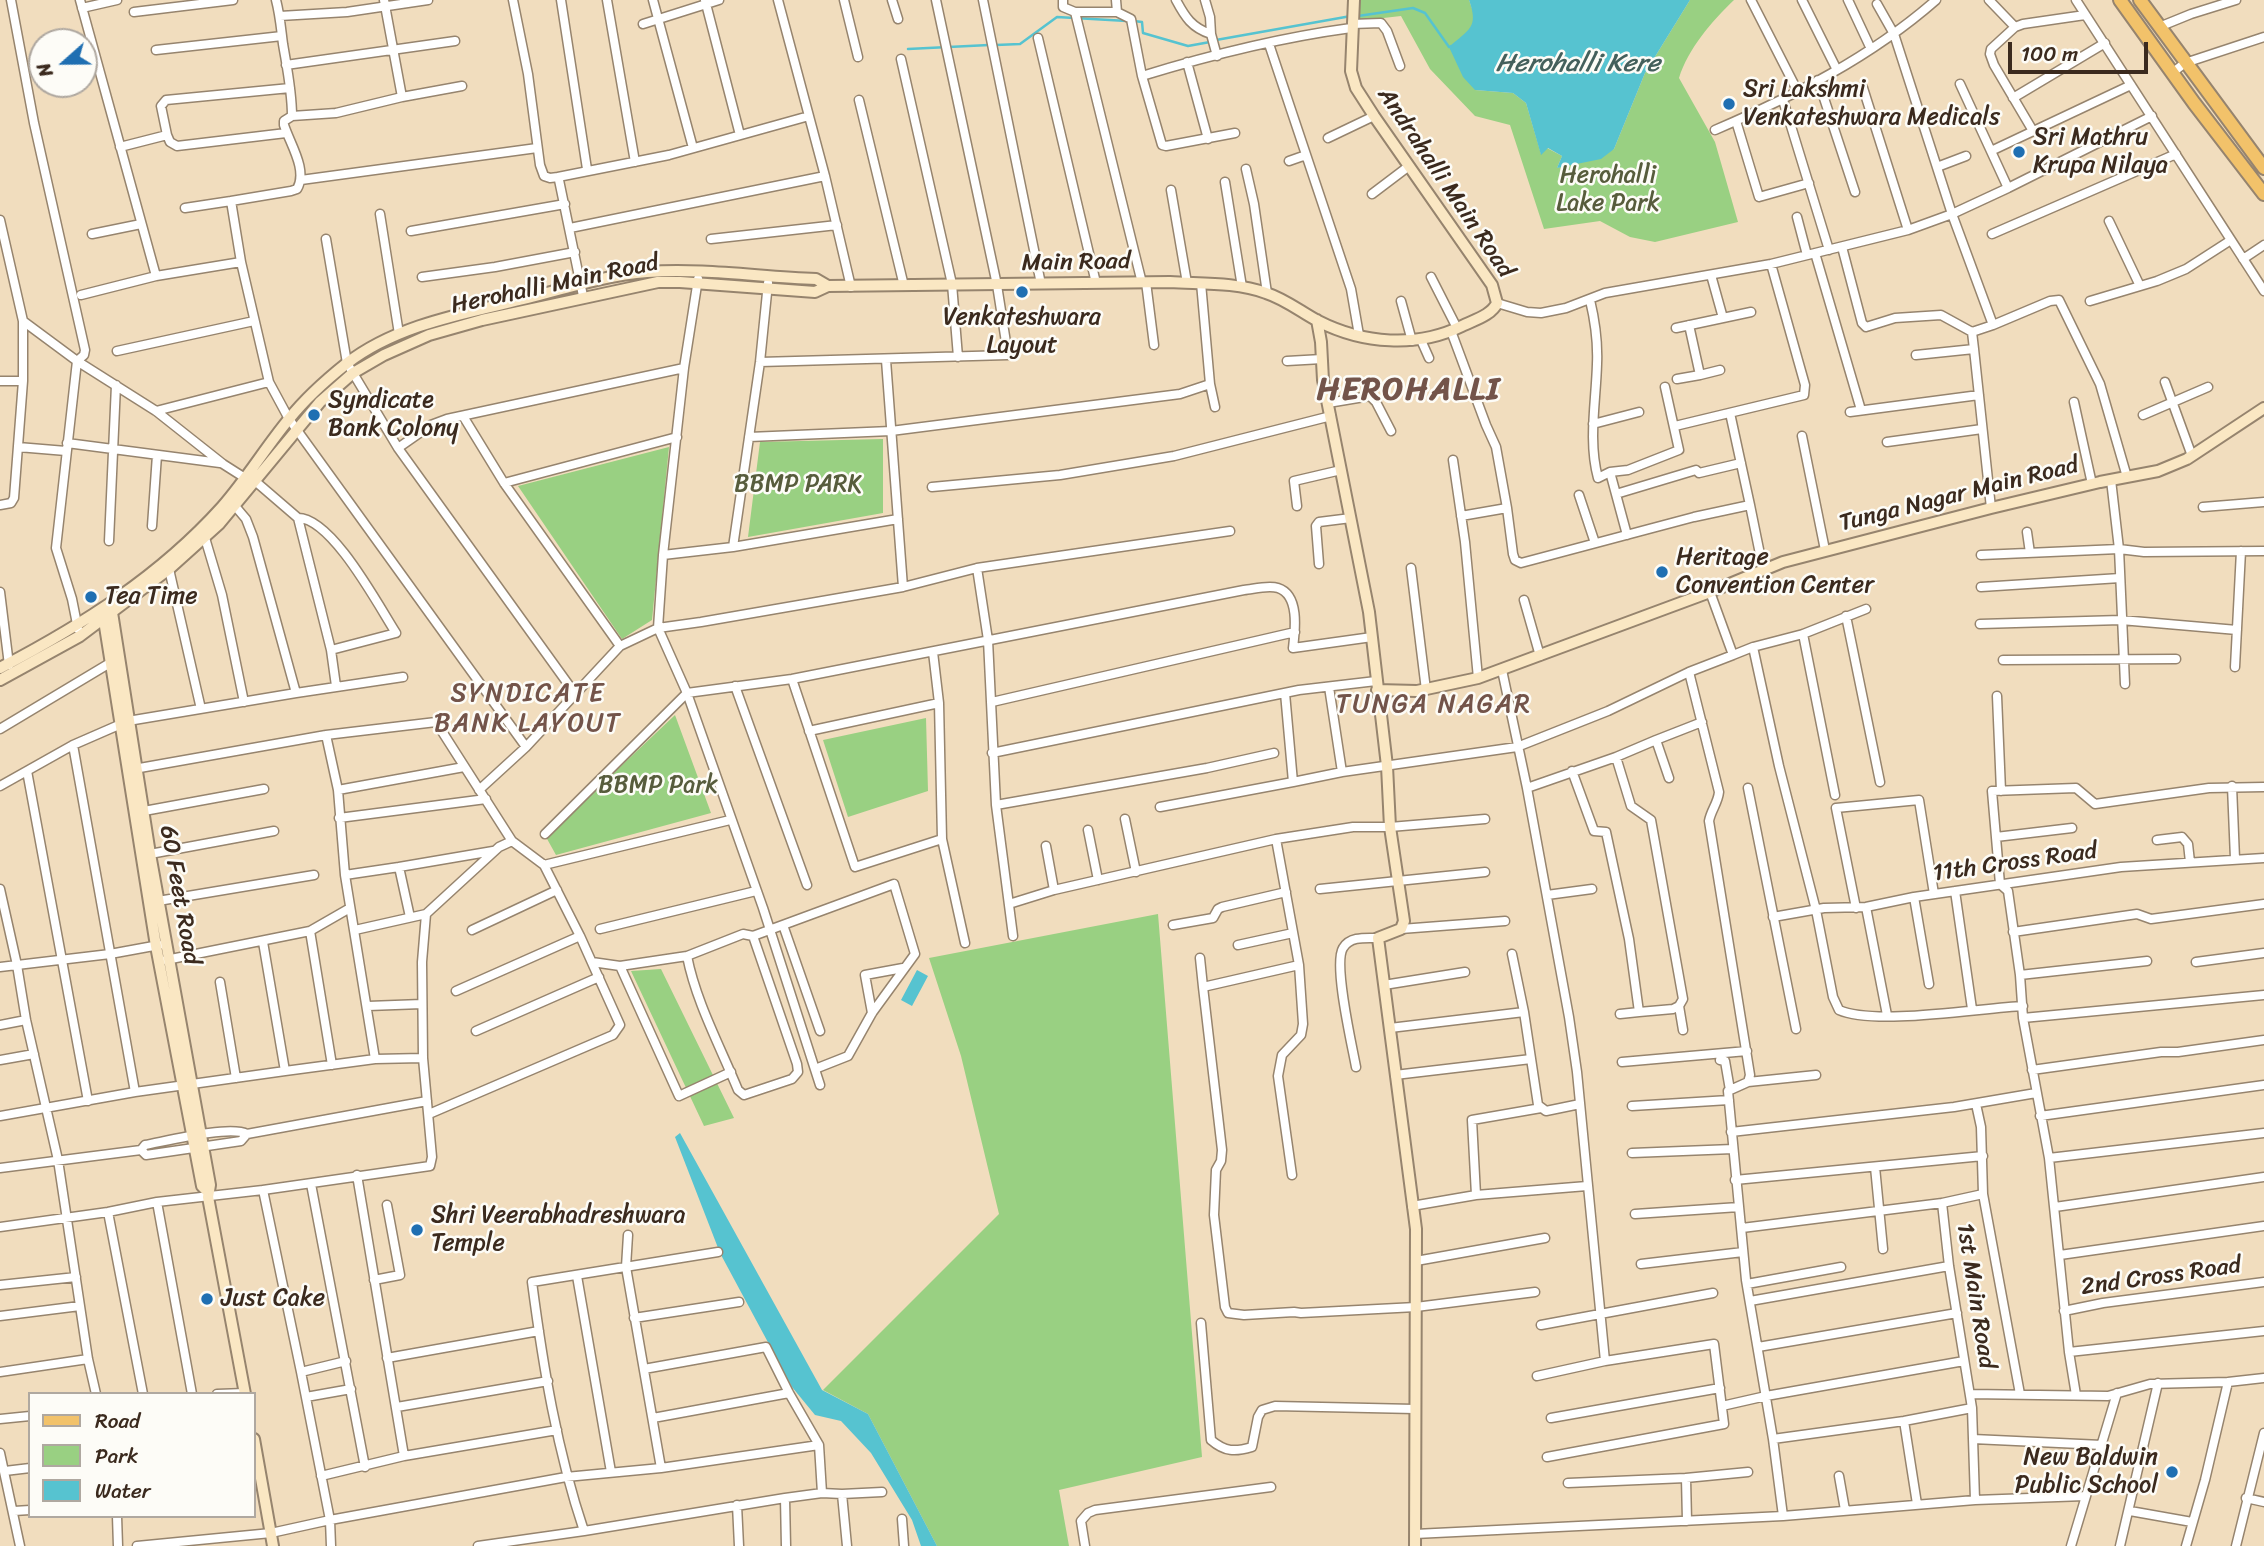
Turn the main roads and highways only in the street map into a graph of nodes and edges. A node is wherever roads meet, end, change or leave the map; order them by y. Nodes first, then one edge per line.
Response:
1 (2120, 0) edge
2 (2140, 0) edge
3 (2264, 168) edge
4 (2260, 180) edge
5 (2264, 194) edge

1 - 4 main road
2 - 3 main road
4 - 5 main road

